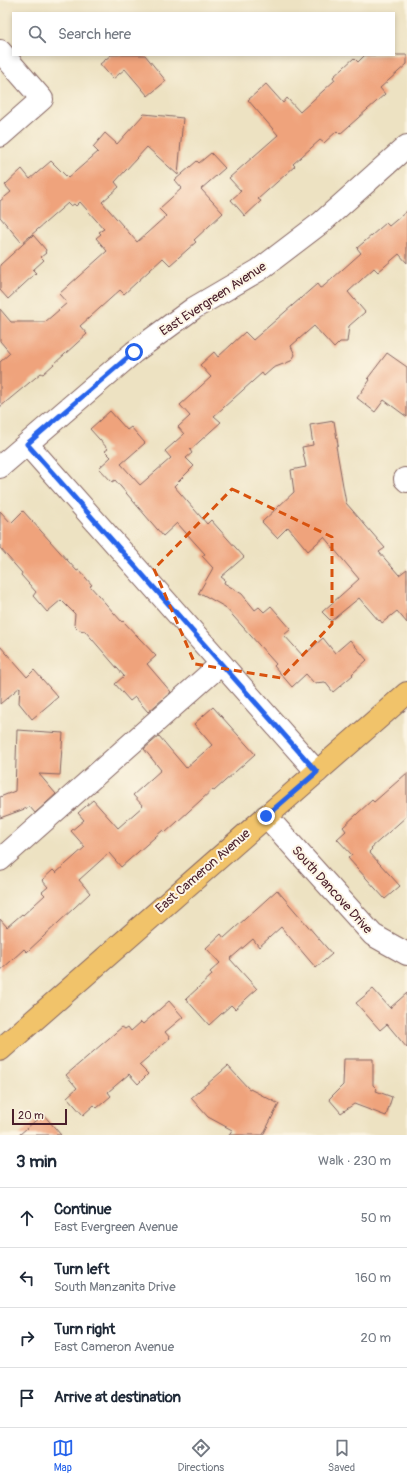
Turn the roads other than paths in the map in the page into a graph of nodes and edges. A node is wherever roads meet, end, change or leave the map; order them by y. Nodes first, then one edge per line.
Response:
1 (0, 51) edge
2 (0, 136) edge
3 (407, 146) edge
4 (27, 444) junction
5 (0, 468) edge
6 (221, 664) junction
7 (407, 693) edge
8 (317, 772) junction
9 (266, 816) junction
10 (0, 860) edge
11 (407, 954) edge
12 (0, 1050) edge

1 - 2 street
3 - 4 street, East Evergreen Avenue
4 - 5 street, East Evergreen Avenue
4 - 6 street
6 - 8 street
6 - 10 street
7 - 8 main road, East Cameron Avenue
8 - 9 main road, East Cameron Avenue
9 - 11 street, South Dancove Drive
9 - 12 main road, East Cameron Avenue

